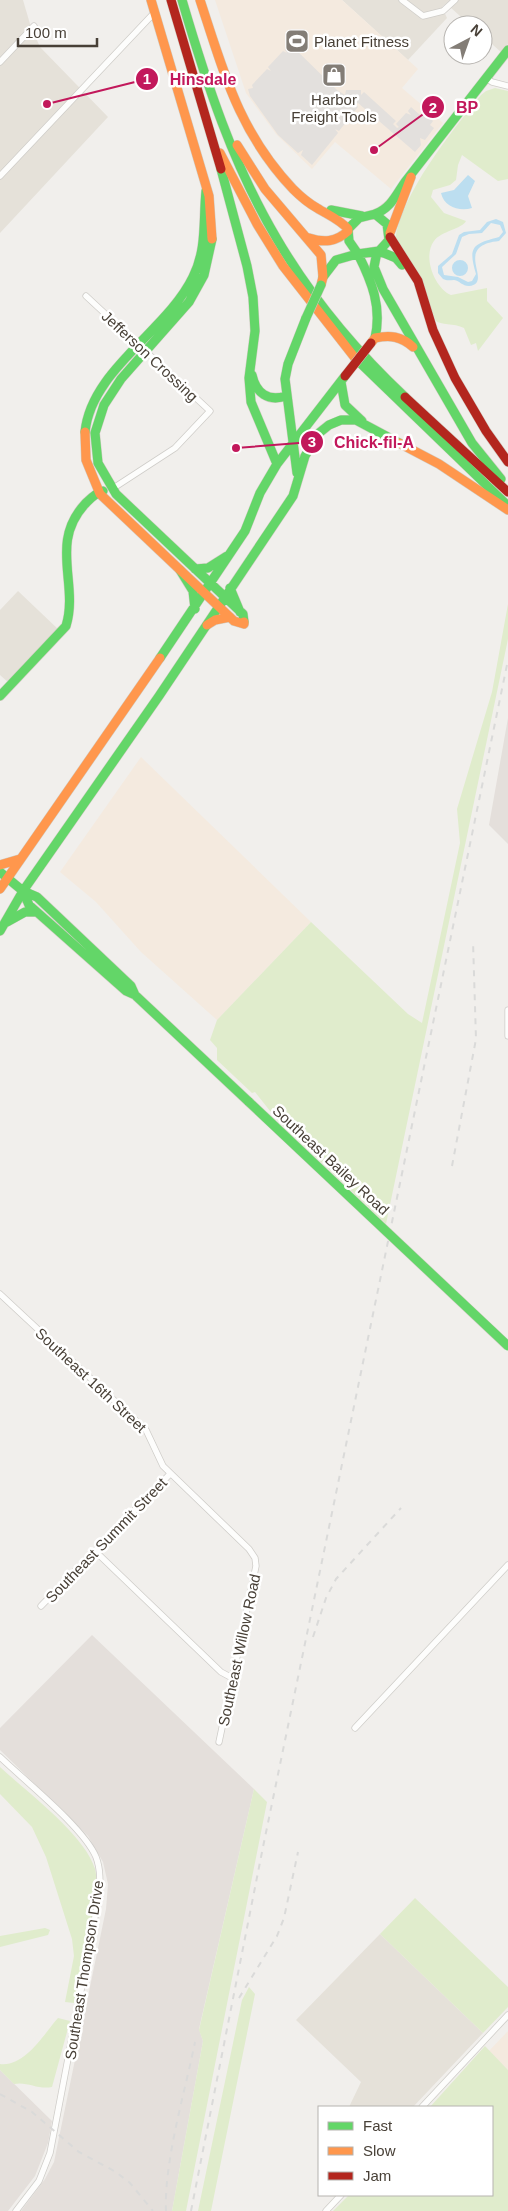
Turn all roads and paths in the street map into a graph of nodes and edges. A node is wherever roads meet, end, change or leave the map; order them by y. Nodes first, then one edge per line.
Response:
1 (151, 0) edge
2 (171, 0) edge
3 (182, 0) edge
4 (200, 0) edge
5 (402, 0) edge
6 (455, 0) edge
7 (155, 12) junction
8 (34, 26) dead end
9 (508, 50) edge
10 (0, 62) edge
11 (486, 78) junction
12 (508, 86) edge
13 (217, 110) junction
14 (214, 141) junction
15 (0, 176) edge
16 (412, 176) junction
17 (300, 194) junction
18 (375, 214) junction
19 (363, 216) junction
20 (348, 230) junction
21 (390, 235) junction
22 (307, 237) junction
23 (378, 251) junction
24 (358, 254) junction
25 (322, 281) junction
26 (86, 296) dead end
27 (425, 307) junction
28 (373, 340) junction
29 (143, 349) junction
30 (420, 354) junction
31 (250, 362) junction
32 (343, 379) junction
33 (286, 396) junction
34 (371, 428) junction
35 (293, 444) junction
36 (508, 462) edge
37 (86, 463) junction
38 (277, 464) junction
39 (298, 476) junction
40 (508, 488) edge
41 (112, 490) junction
42 (99, 492) junction
43 (508, 492) edge
44 (125, 503) junction
45 (508, 508) edge
46 (234, 550) junction
47 (195, 569) junction
48 (180, 570) junction
49 (211, 585) junction
50 (230, 588) junction
51 (206, 593) junction
52 (224, 596) junction
53 (218, 605) junction
54 (195, 609) junction
55 (240, 612) junction
56 (230, 616) junction
57 (204, 627) junction
58 (0, 696) edge
59 (21, 858) junction
60 (0, 866) edge
61 (4, 875) edge
62 (0, 889) edge
63 (22, 891) junction
64 (36, 912) junction
65 (2, 927) edge
66 (135, 995) junction
67 (508, 1010) edge
68 (508, 1036) edge
69 (0, 1294) edge
70 (508, 1346) edge
71 (170, 1474) junction
72 (95, 1551) junction
73 (255, 1558) joint
74 (508, 1566) edge
75 (41, 1606) dead end
76 (234, 1678) junction
77 (355, 1728) dead end
78 (219, 1742) dead end
79 (0, 1757) edge
80 (508, 2015) edge
81 (423, 2106) edge
82 (340, 2196) edge
83 (16, 2211) edge
84 (326, 2211) edge

1 - 7 main road
2 - 14 main road
3 - 13 main road
4 - 17 main road
5 - 6 street
7 - 15 street
7 - 29 main road
8 - 10 street
9 - 11 main road
11 - 12 street
11 - 16 main road
13 - 22 main road
13 - 43 main road
14 - 31 main road
14 - 45 main road
16 - 18 main road
16 - 21 main road
17 - 19 main road
17 - 20 main road
18 - 19 main road
18 - 21 main road
19 - 20 main road
20 - 22 main road
20 - 24 main road
21 - 23 main road
21 - 27 main road
22 - 25 main road
23 - 24 main road
23 - 27 main road
23 - 30 main road
24 - 25 main road
24 - 28 main road
25 - 33 main road, bridge
26 - 29 street, Jefferson Crossing
27 - 36 main road
28 - 30 main road
28 - 32 main road, bridge
29 - 37 main road
29 - 41 main road
29 - 41 street, Jefferson Crossing
30 - 40 main road
31 - 33 main road
31 - 38 main road
32 - 34 main road
32 - 35 main road
33 - 35 main road
34 - 39 main road
34 - 45 main road
35 - 38 main road
35 - 39 main road
37 - 41 main road
37 - 42 main road
38 - 46 main road
39 - 50 main road
41 - 44 main road
42 - 44 main road
42 - 48 main road
42 - 58 main road
44 - 47 main road
46 - 47 main road
46 - 49 main road
47 - 49 main road
48 - 51 main road
48 - 54 main road
49 - 51 main road
49 - 52 main road
50 - 52 main road
50 - 55 main road
51 - 53 main road
51 - 54 main road
52 - 53 main road
52 - 55 main road
53 - 56 main road
53 - 57 main road
54 - 59 main road
55 - 56 main road
56 - 57 main road
57 - 63 main road
59 - 60 main road
59 - 61 main road
61 - 62 main road
61 - 63 main road, Southeast Bailey Road
63 - 64 main road, Southeast Bailey Road
63 - 65 main road
63 - 66 main road, Southeast Bailey Road
64 - 65 main road
64 - 66 main road, Southeast Bailey Road
66 - 70 main road, Southeast Bailey Road, bridge
67 - 68 street
69 - 71 street, Southeast 16th Street
71 - 72 street, Southeast Summit Street
71 - 73 street, Southeast 16th Street
72 - 75 street, Southeast Summit Street
72 - 76 street
73 - 76 street, Southeast Willow Road
74 - 77 street
76 - 78 street, Southeast Willow Road
79 - 83 street, Southeast Thompson Drive
80 - 81 street
82 - 84 street

